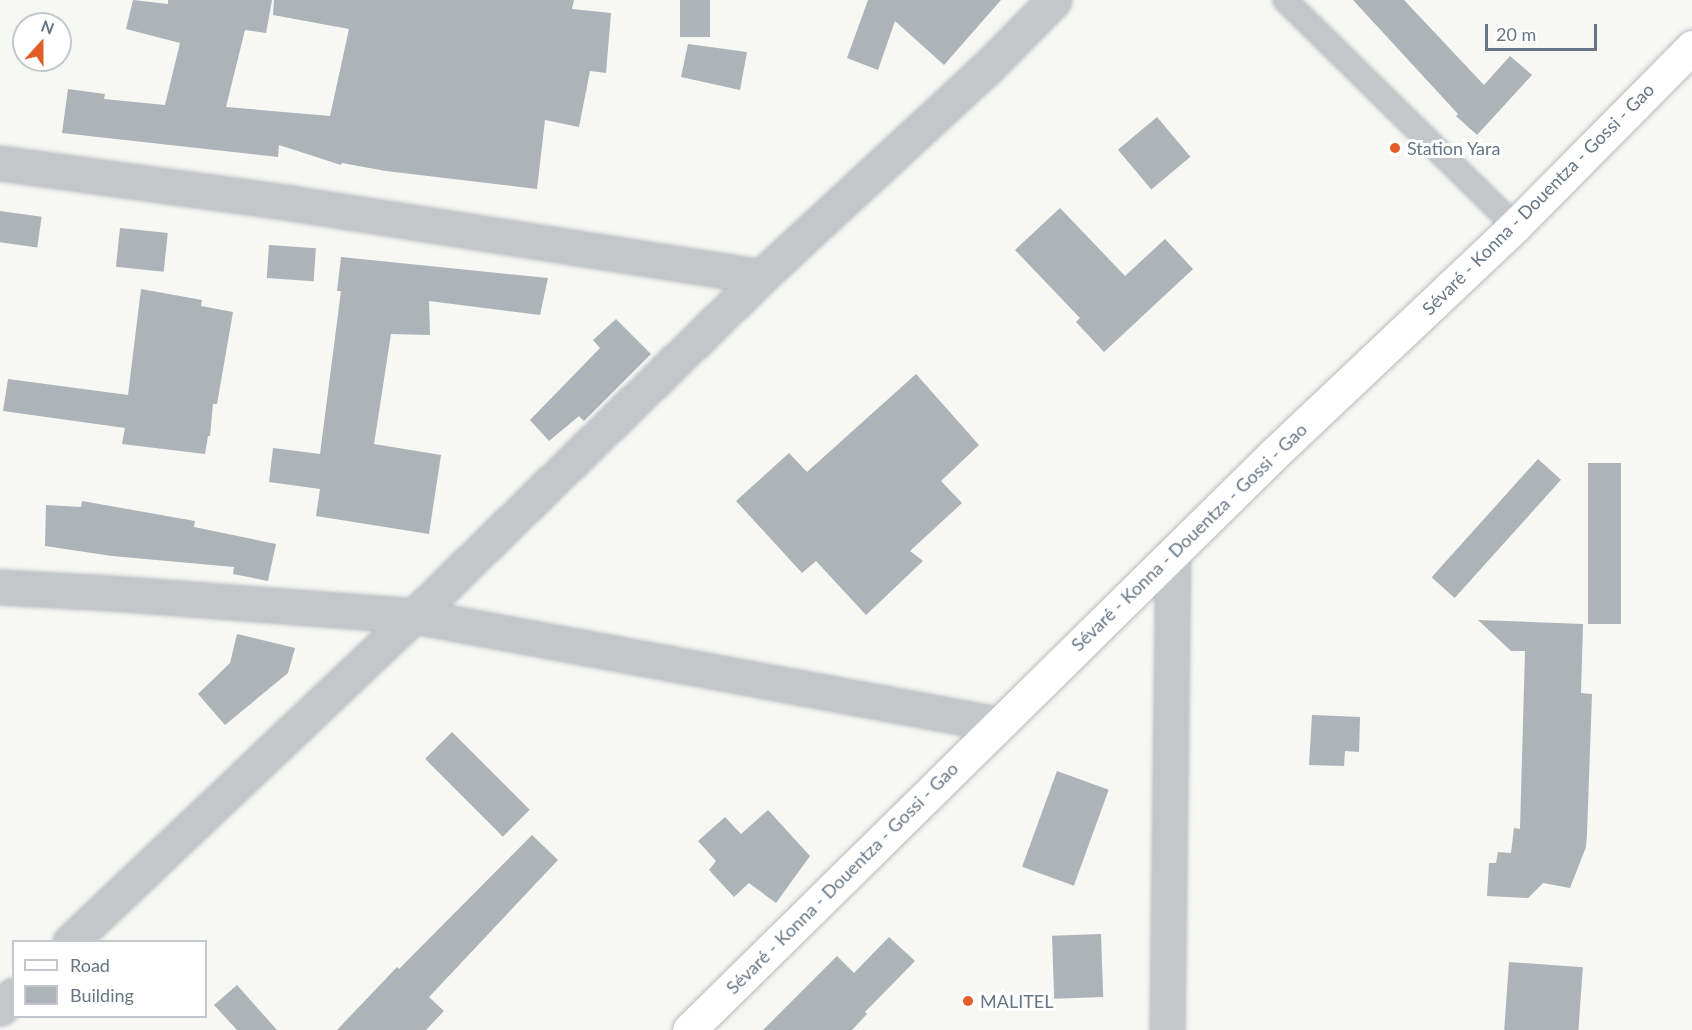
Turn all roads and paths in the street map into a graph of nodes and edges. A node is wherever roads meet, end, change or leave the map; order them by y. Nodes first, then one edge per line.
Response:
1 (1054, 0) edge
2 (1285, 0) edge
3 (1692, 47) edge
4 (0, 162) edge
5 (1515, 226) junction
6 (761, 277) junction
7 (1173, 553) junction
8 (0, 587) edge
9 (414, 616) junction
10 (997, 724) junction
11 (72, 940) edge
12 (12, 997) edge
13 (0, 1008) edge
14 (689, 1030) edge
15 (1167, 1030) edge

1 - 6 street
2 - 5 lane
3 - 5 main road, Sévaré - Konna - Douentza - Gossi - Gao
4 - 6 street
5 - 7 main road, Sévaré - Konna - Douentza - Gossi - Gao
6 - 9 street
7 - 10 main road, Sévaré - Konna - Douentza - Gossi - Gao
7 - 15 street
8 - 9 street
9 - 10 street
9 - 11 street
10 - 14 main road, Sévaré - Konna - Douentza - Gossi - Gao
12 - 13 street

